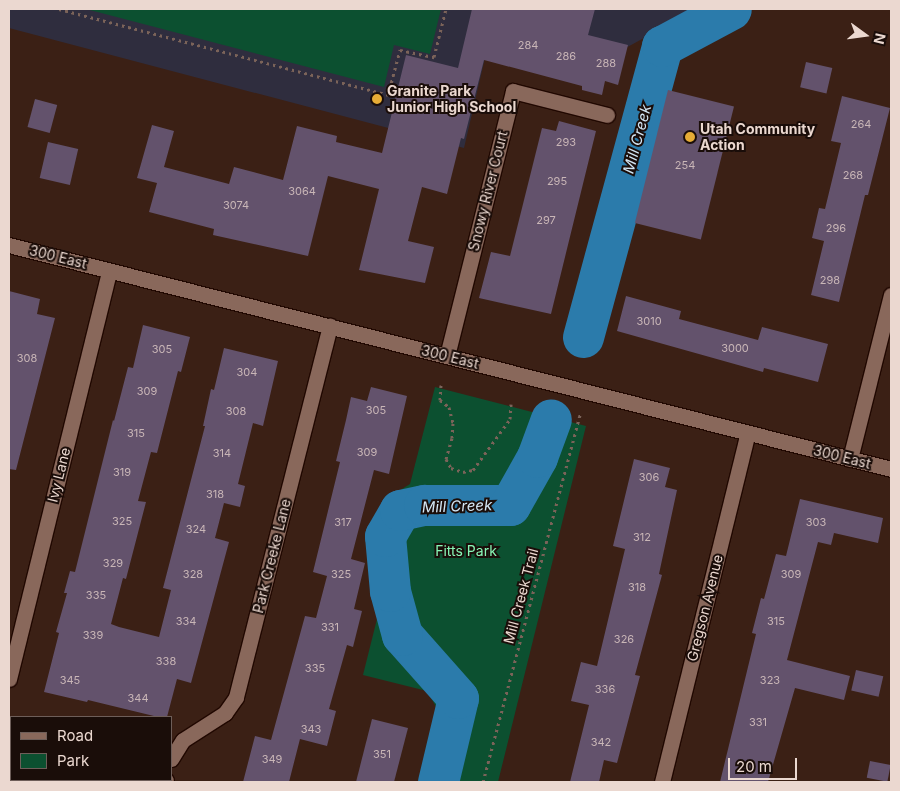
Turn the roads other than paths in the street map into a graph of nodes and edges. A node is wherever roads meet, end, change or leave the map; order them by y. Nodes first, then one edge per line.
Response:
1 (607, 115) dead end
2 (9, 245) edge
3 (109, 271) junction
4 (891, 294) edge
5 (330, 326) junction
6 (448, 356) junction
7 (748, 433) junction
8 (850, 459) junction
9 (891, 470) edge
10 (9, 680) edge
11 (172, 757) edge
12 (662, 782) edge

1 - 6 street, Snowy River Court
2 - 3 street, 300 East
3 - 5 street, 300 East
3 - 10 street, Ivy Lane
4 - 8 street
5 - 6 street, 300 East
5 - 11 street, Park Creeke Lane
6 - 7 street, 300 East
7 - 8 street, 300 East
7 - 12 street, Gregson Avenue
8 - 9 street, 300 East

